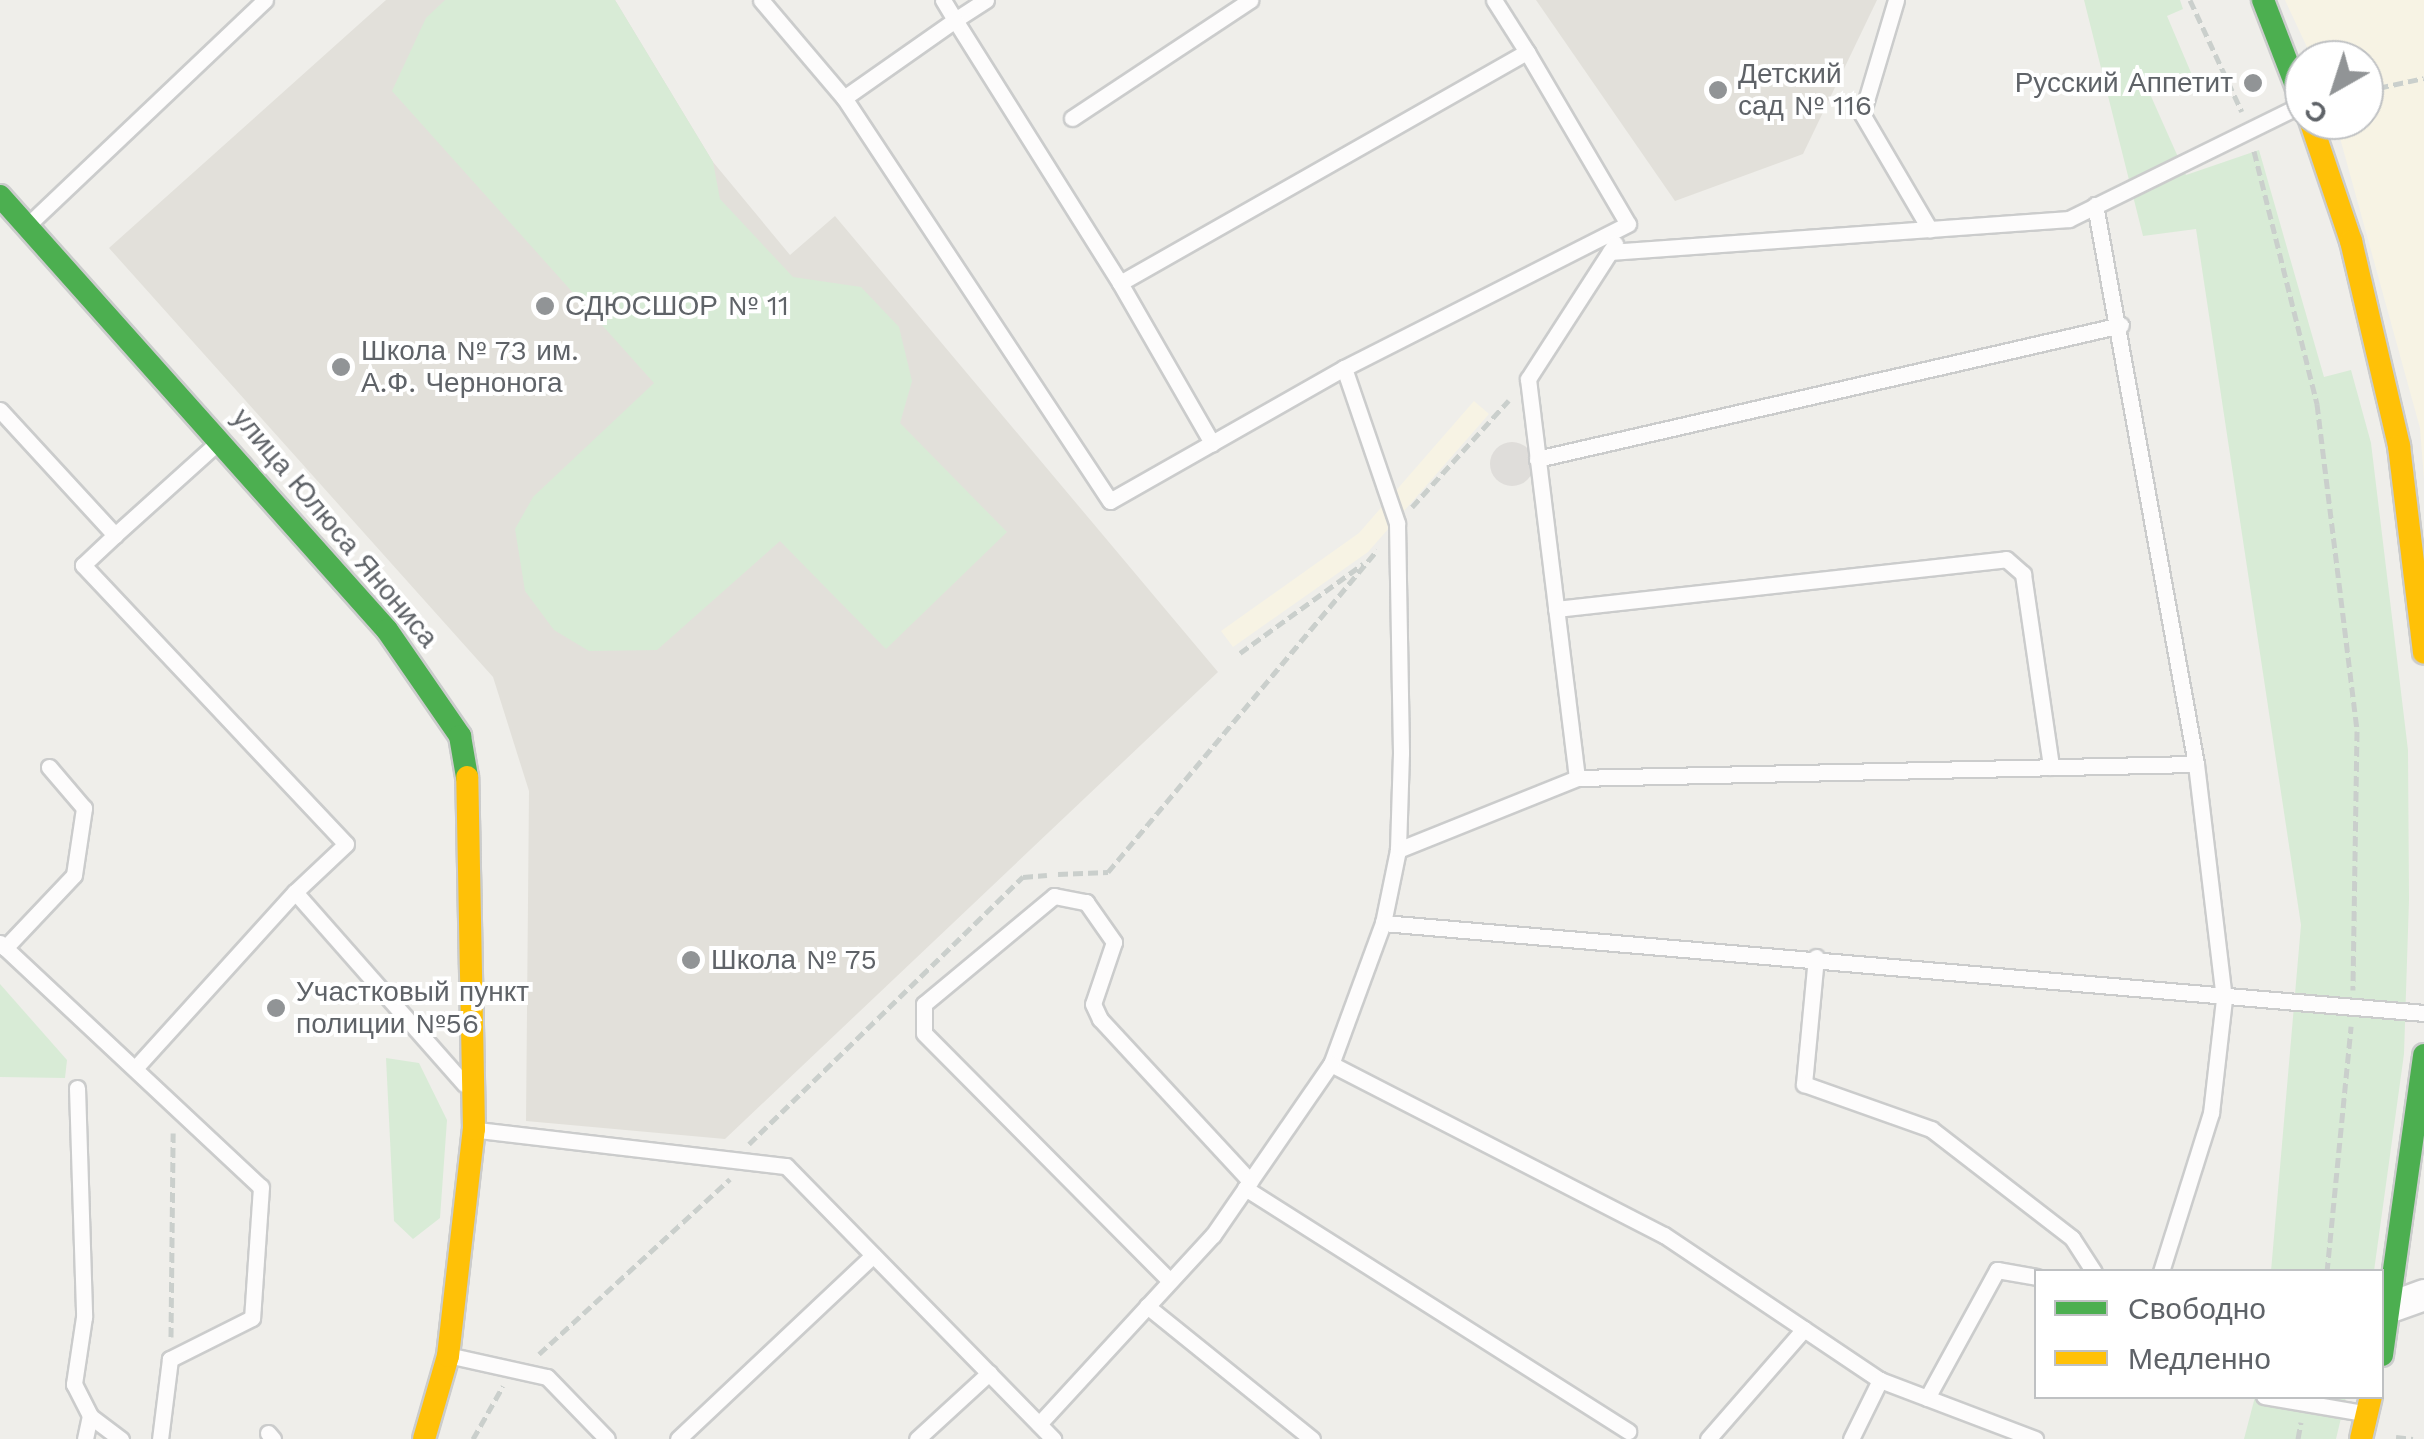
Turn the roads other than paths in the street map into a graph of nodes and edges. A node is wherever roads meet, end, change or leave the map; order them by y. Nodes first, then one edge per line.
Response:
1 (265, 0) edge
2 (761, 0) edge
3 (943, 0) edge
4 (986, 0) edge
5 (1250, 0) edge
6 (1494, 0) edge
7 (1896, 0) edge
8 (2263, 0) edge
9 (955, 20) junction
10 (2284, 51) edge
11 (1527, 52) junction
12 (844, 98) junction
13 (2284, 112) edge
14 (1072, 118) dead end
15 (2317, 140) edge
16 (0, 196) edge
17 (2095, 205) junction
18 (1628, 224) junction
19 (28, 226) junction
20 (1930, 230) junction
21 (1610, 252) junction
22 (1120, 283) junction
23 (2121, 325) junction
24 (1344, 368) junction
25 (0, 410) edge
26 (222, 438) junction
27 (1212, 443) junction
28 (1538, 459) junction
29 (115, 535) junction
30 (1556, 609) junction
31 (2424, 652) edge
32 (2196, 764) junction
33 (2050, 767) junction
34 (49, 768) dead end
35 (1577, 778) junction
36 (1398, 850) junction
37 (295, 892) junction
38 (1383, 923) junction
39 (2, 946) edge
40 (1816, 957) junction
41 (2224, 999) junction
42 (2424, 1013) edge
43 (2424, 1055) edge
44 (138, 1064) junction
45 (1331, 1064) junction
46 (77, 1088) dead end
47 (473, 1094) junction
48 (474, 1129) junction
49 (1248, 1184) junction
50 (873, 1255) junction
51 (2092, 1269) edge
52 (2162, 1269) edge
53 (2034, 1277) edge
54 (1170, 1281) junction
55 (2424, 1296) edge
56 (1146, 1306) junction
57 (2394, 1306) junction
58 (1804, 1329) junction
59 (2384, 1347) edge
60 (448, 1356) junction
61 (989, 1373) junction
62 (1880, 1380) junction
63 (1927, 1398) junction
64 (2299, 1399) edge
65 (2369, 1405) edge
66 (90, 1416) junction
67 (1038, 1424) junction
68 (1628, 1431) dead end
69 (85, 1439) edge
70 (121, 1439) edge
71 (160, 1439) edge
72 (424, 1439) edge
73 (607, 1439) edge
74 (678, 1439) edge
75 (916, 1439) edge
76 (1052, 1439) edge
77 (1312, 1439) edge
78 (1708, 1439) edge
79 (1851, 1439) edge
80 (2035, 1439) edge
81 (2360, 1439) edge

1 - 19 lane
2 - 12 lane
3 - 9 lane
4 - 9 lane
5 - 14 lane
6 - 11 lane
7 - 20 lane
8 - 10 street
9 - 12 lane
9 - 22 lane
11 - 18 lane
11 - 22 lane
12 - 27 lane
13 - 17 lane
15 - 31 street
16 - 19 street, улица Юлюса Янониса
17 - 20 lane
17 - 23 lane
18 - 21 lane
18 - 24 lane
19 - 26 street, улица Юлюса Янониса
20 - 21 lane
21 - 28 lane
22 - 27 lane
23 - 28 lane
23 - 32 lane
24 - 27 lane
24 - 36 lane
25 - 29 lane
26 - 29 lane
26 - 47 street, улица Юлюса Янониса
28 - 30 lane
29 - 37 lane
30 - 33 lane
30 - 35 lane
32 - 33 lane
32 - 41 lane
33 - 35 lane
34 - 39 lane
35 - 36 lane
36 - 38 lane
37 - 44 lane
37 - 47 lane
38 - 40 lane
38 - 45 lane
39 - 44 lane
40 - 41 lane
40 - 51 lane
41 - 42 lane
41 - 52 lane
43 - 57 street
44 - 71 lane
45 - 49 lane
45 - 58 lane
46 - 66 lane
47 - 48 street, улица Юлюса Янониса
48 - 50 lane
48 - 60 street, улица Юлюса Янониса
49 - 54 lane
49 - 54 lane
49 - 68 lane
50 - 61 lane
50 - 74 lane
53 - 63 lane
54 - 56 lane
55 - 57 street
56 - 67 lane
56 - 77 lane
57 - 59 street
58 - 62 lane
58 - 78 lane
60 - 72 street, улица Юлюса Янониса
60 - 73 lane
61 - 67 lane
61 - 75 lane
62 - 63 lane
62 - 79 lane
63 - 80 lane
64 - 65 lane
65 - 81 street
66 - 69 lane
66 - 70 lane
67 - 76 lane

